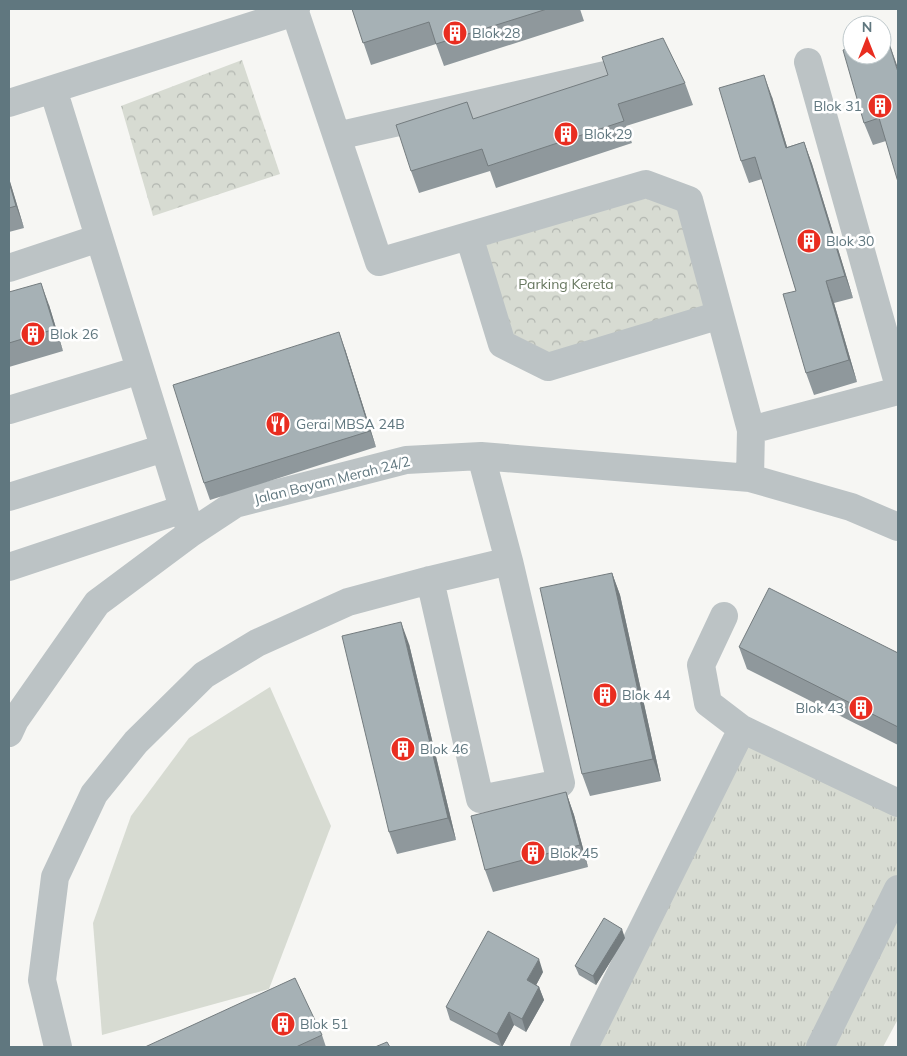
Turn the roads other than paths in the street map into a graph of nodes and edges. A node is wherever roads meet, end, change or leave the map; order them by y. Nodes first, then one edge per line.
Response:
1 (296, 10) edge
2 (671, 60) edge
3 (808, 62) dead end
4 (53, 89) junction
5 (9, 103) edge
6 (337, 136) junction
7 (469, 236) junction
8 (99, 238) junction
9 (9, 268) edge
10 (720, 315) junction
11 (140, 370) junction
12 (898, 383) edge
13 (898, 391) edge
14 (9, 410) edge
15 (751, 430) junction
16 (164, 448) junction
17 (481, 456) junction
18 (750, 478) junction
19 (9, 497) edge
20 (187, 521) junction
21 (898, 527) edge
22 (509, 561) junction
23 (9, 567) edge
24 (430, 580) junction
25 (724, 616) dead end
26 (742, 729) junction
27 (9, 733) edge
28 (898, 803) edge
29 (898, 889) edge
30 (58, 1047) edge
31 (584, 1047) edge
32 (820, 1047) edge

1 - 4 street
1 - 6 street
2 - 6 street
3 - 12 street
4 - 5 street
4 - 8 street
6 - 7 street
7 - 10 street
7 - 10 street
8 - 9 street
8 - 11 street
10 - 15 street
11 - 14 street
11 - 16 street
13 - 15 street
15 - 18 street
16 - 19 street
16 - 20 street
17 - 18 street, Jalan Bayam Merah 24/2
17 - 20 street, Jalan Bayam Merah 24/2
17 - 22 street
18 - 21 street, Jalan Bayam Merah 24/2
20 - 23 street
20 - 27 street, Jalan Bayam Merah 24/2
22 - 24 street
22 - 24 street
24 - 30 street
25 - 26 street
26 - 28 street
26 - 31 street
29 - 32 street

